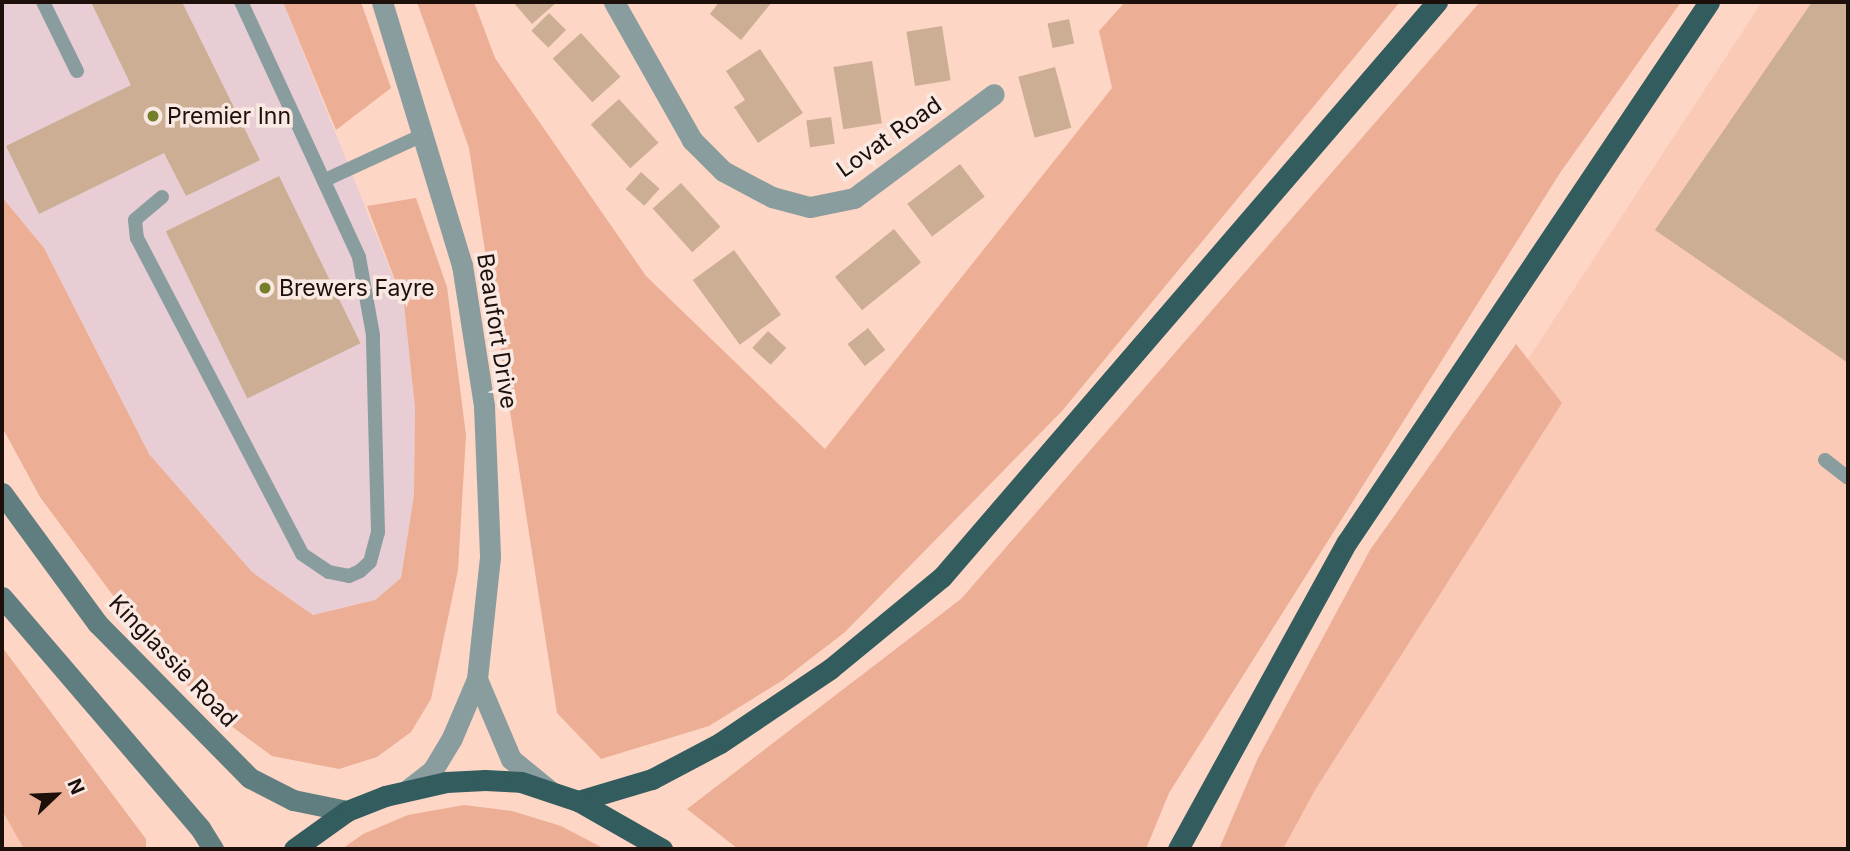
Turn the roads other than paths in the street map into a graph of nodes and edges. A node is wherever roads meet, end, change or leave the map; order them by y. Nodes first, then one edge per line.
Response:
1 (43, 2) edge
2 (241, 2) edge
3 (382, 2) edge
4 (614, 2) edge
5 (1437, 2) edge
6 (1709, 2) edge
7 (77, 71) dead end
8 (994, 94) dead end
9 (423, 135) junction
10 (325, 180) junction
11 (162, 197) dead end
12 (1825, 460) dead end
13 (1848, 478) edge
14 (2, 493) edge
15 (2, 597) edge
16 (477, 679) junction
17 (409, 789) junction
18 (550, 792) junction
19 (578, 801) junction
20 (346, 811) junction
21 (213, 849) edge
22 (294, 849) edge
23 (662, 849) edge
24 (1178, 849) edge

1 - 7 lane
2 - 10 lane
3 - 9 street, Beaufort Drive
4 - 8 street, Lovat Road
5 - 19 highway
6 - 24 highway
9 - 10 lane
9 - 16 street, Beaufort Drive
10 - 11 lane
12 - 13 lane
14 - 20 main road, Kinglassie Road
15 - 21 main road
16 - 17 street, Beaufort Drive
16 - 18 street, Beaufort Drive
17 - 18 highway
17 - 20 highway
18 - 19 highway
19 - 23 highway
20 - 22 highway

